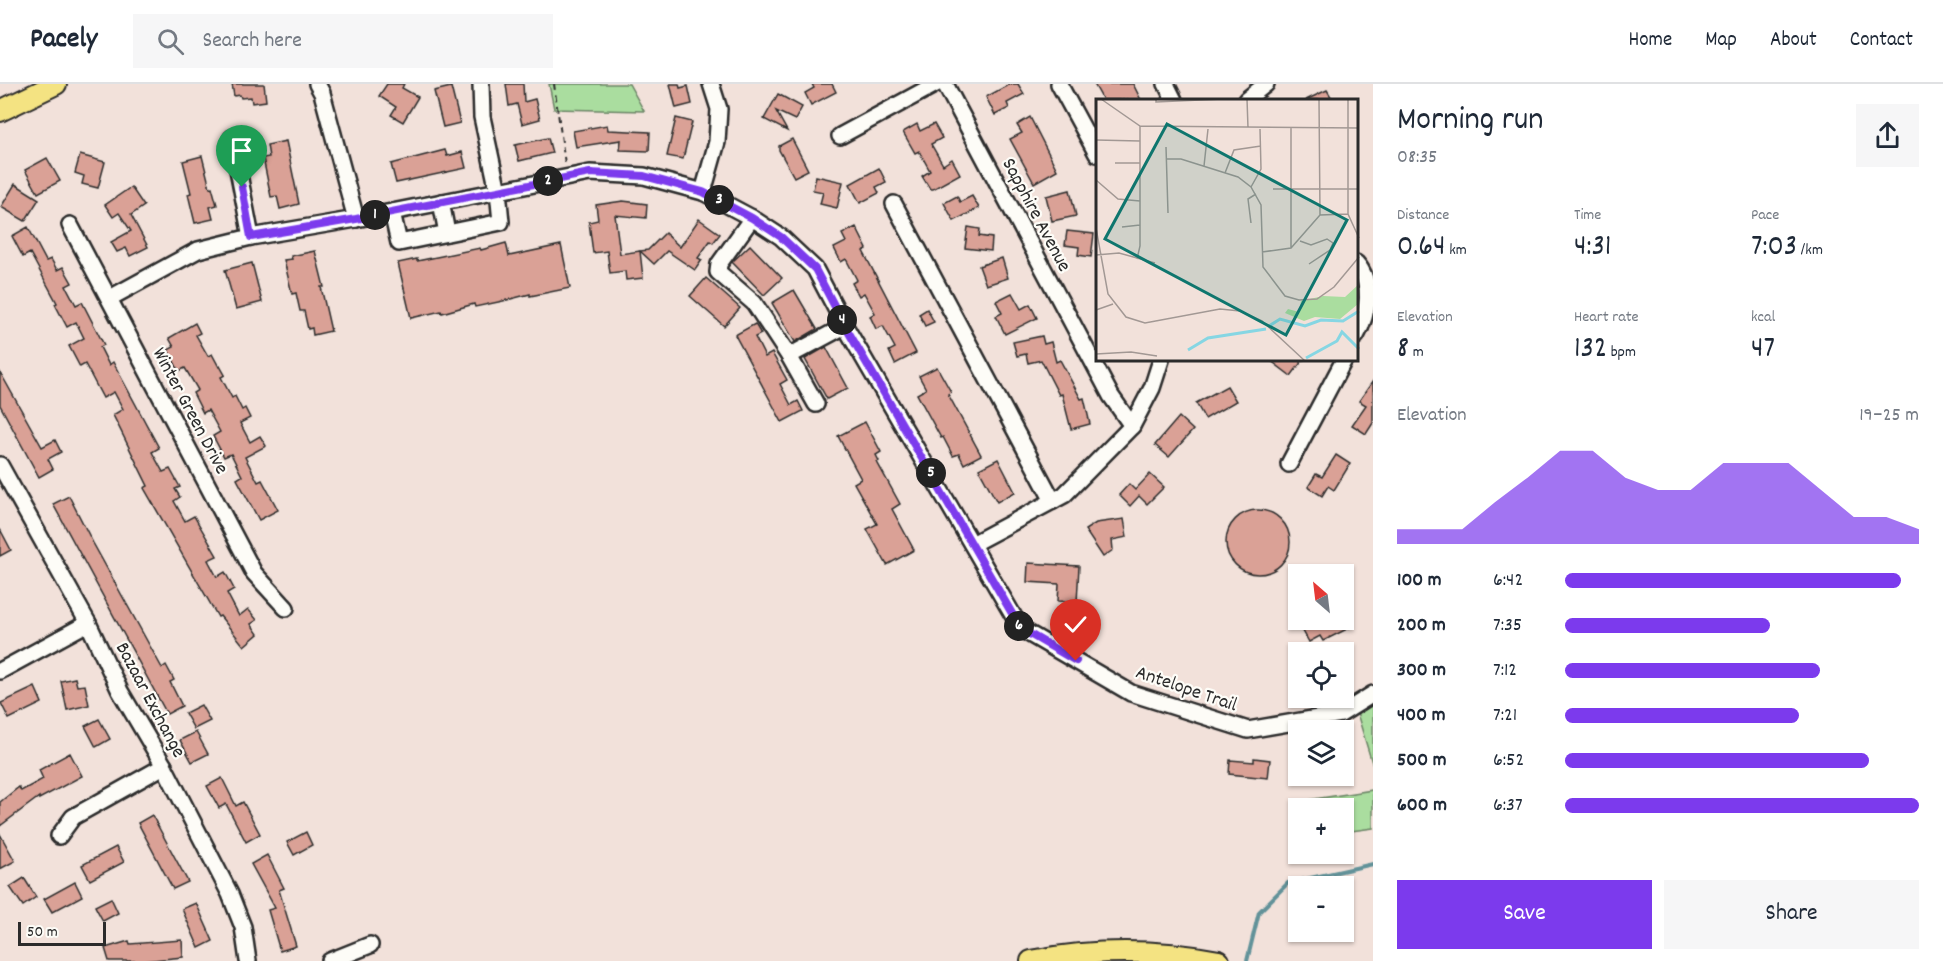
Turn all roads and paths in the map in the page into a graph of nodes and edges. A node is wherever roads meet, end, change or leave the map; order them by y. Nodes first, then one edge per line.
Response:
1 (56, 84) edge
2 (317, 84) edge
3 (481, 84) edge
4 (554, 84) edge
5 (711, 84) edge
6 (936, 84) edge
7 (945, 84) edge
8 (1059, 84) edge
9 (1166, 84) edge
10 (1266, 84) edge
11 (1174, 99) edge
12 (1247, 99) edge
13 (0, 111) edge
14 (840, 136) dead end
15 (232, 138) dead end
16 (1096, 152) edge
17 (567, 177) junction
18 (498, 191) junction
19 (703, 192) junction
20 (441, 202) junction
21 (894, 204) dead end
22 (392, 212) junction
23 (752, 218) junction
24 (356, 219) junction
25 (70, 225) dead end
26 (447, 233) junction
27 (251, 237) junction
28 (1358, 264) edge
29 (110, 298) junction
30 (845, 326) junction
31 (1358, 332) edge
32 (789, 356) junction
33 (1160, 362) edge
34 (1343, 362) edge
35 (816, 404) dead end
36 (1132, 426) junction
37 (1289, 464) dead end
38 (0, 465) edge
39 (1053, 501) junction
40 (972, 544) junction
41 (286, 608) dead end
42 (88, 623) junction
43 (0, 670) edge
44 (1373, 694) edge
45 (164, 766) junction
46 (59, 836) dead end
47 (370, 945) dead end
48 (248, 961) edge
49 (330, 961) edge
50 (1031, 961) edge
51 (1219, 961) edge

1 - 13 main road
2 - 24 street
3 - 18 street
4 - 17 path
5 - 19 street
6 - 14 street
7 - 36 street, Sapphire Avenue
8 - 16 street
9 - 11 street
10 - 12 street
15 - 27 street
17 - 18 street, Antelope Trail
17 - 19 street, Antelope Trail
18 - 20 street, Antelope Trail
18 - 26 street
19 - 23 street, Antelope Trail
20 - 22 street, Antelope Trail
20 - 26 street
21 - 39 street
22 - 24 street, Antelope Trail
22 - 26 street
23 - 30 street, Antelope Trail
23 - 32 street
24 - 27 street, Antelope Trail
25 - 29 street, Winter Green Drive
27 - 29 street, Antelope Trail
28 - 31 street
29 - 41 street, Winter Green Drive
30 - 32 street
30 - 40 street, Antelope Trail
32 - 35 street
33 - 36 street
34 - 37 street
36 - 39 street
38 - 42 street, Bazaar Exchange
39 - 40 street
40 - 44 street, Antelope Trail
42 - 43 street
42 - 45 street, Bazaar Exchange
45 - 46 street
45 - 48 street, Bazaar Exchange
47 - 49 street
50 - 51 main road

